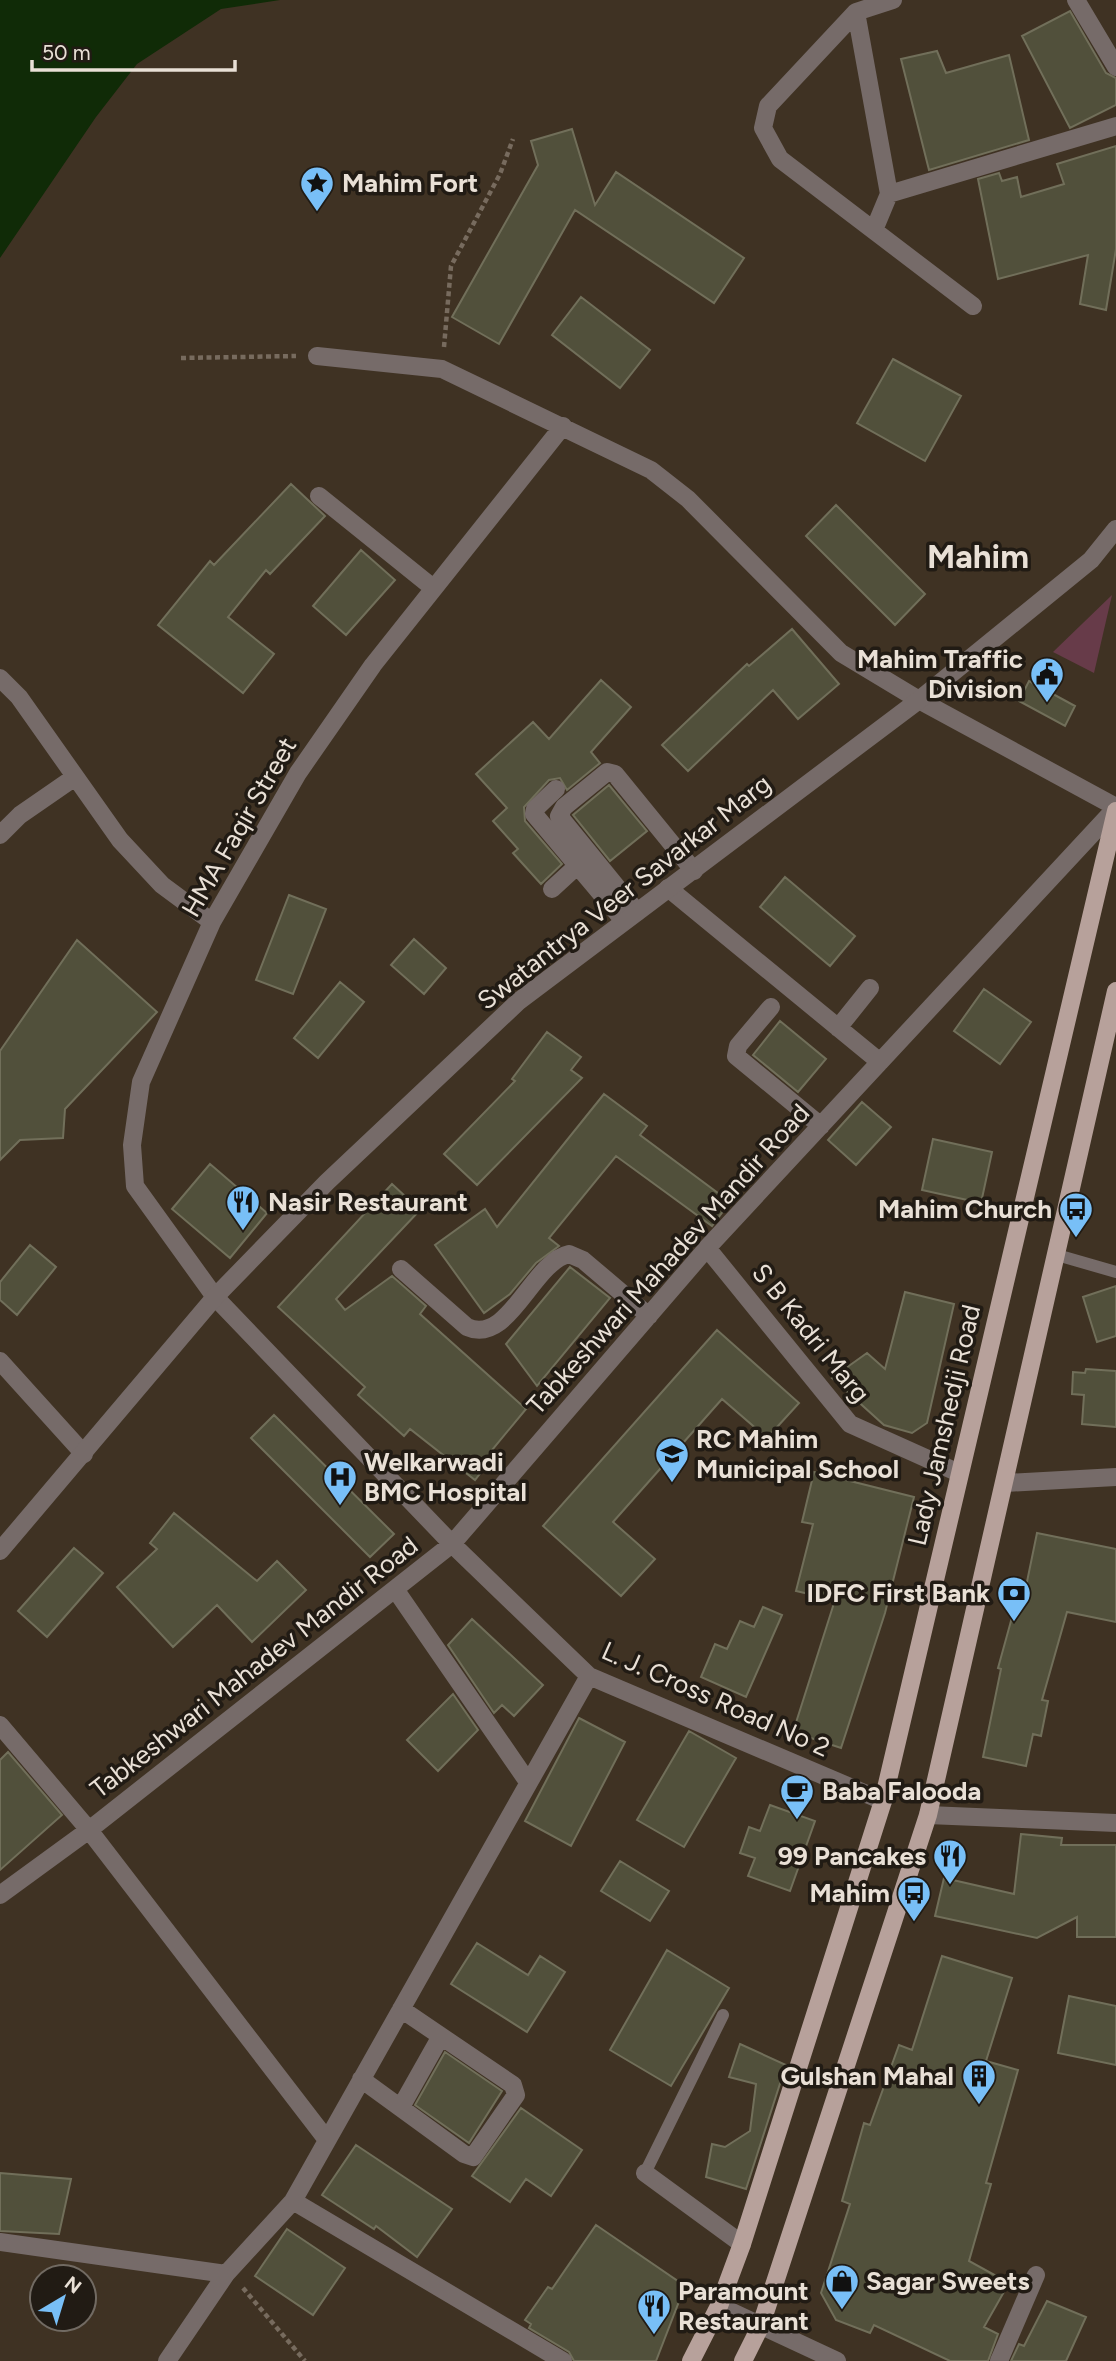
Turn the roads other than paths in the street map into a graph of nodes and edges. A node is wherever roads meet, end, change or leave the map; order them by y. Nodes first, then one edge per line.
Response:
1 (893, 0) edge
2 (1076, 0) edge
3 (856, 12) junction
4 (1116, 66) edge
5 (1116, 125) edge
6 (890, 194) junction
7 (874, 230) junction
8 (973, 306) dead end
9 (317, 356) road end
10 (563, 426) junction
11 (319, 496) dead end
12 (1116, 529) edge
13 (432, 587) junction
14 (0, 678) edge
15 (919, 700) junction
16 (75, 776) junction
17 (556, 789) dead end
18 (1116, 809) edge
19 (0, 835) edge
20 (578, 866) junction
21 (694, 871) junction
22 (668, 888) junction
23 (552, 889) dead end
24 (631, 916) junction
25 (212, 922) junction
26 (870, 988) dead end
27 (1116, 991) edge
28 (771, 1007) dead end
29 (838, 1028) junction
30 (880, 1062) junction
31 (821, 1126) junction
32 (707, 1248) junction
33 (1057, 1255) junction
34 (401, 1269) dead end
35 (1116, 1272) edge
36 (215, 1297) junction
37 (649, 1316) junction
38 (0, 1361) edge
39 (84, 1454) junction
40 (959, 1473) junction
41 (1116, 1476) edge
42 (1006, 1483) junction
43 (453, 1544) junction
44 (0, 1551) edge
45 (395, 1588) junction
46 (589, 1676) junction
47 (0, 1725) edge
48 (528, 1782) junction
49 (883, 1801) junction
50 (928, 1815) junction
51 (1116, 1823) edge
52 (89, 1829) junction
53 (0, 1895) edge
54 (401, 2009) junction
55 (723, 2015) dead end
56 (441, 2036) junction
57 (361, 2079) junction
58 (401, 2107) junction
59 (327, 2140) junction
60 (645, 2173) joint
61 (293, 2201) junction
62 (0, 2242) edge
63 (742, 2244) junction
64 (226, 2274) junction
65 (1036, 2276) dead end
66 (719, 2306) junction
67 (761, 2325) junction
68 (167, 2361) edge
69 (563, 2361) edge
70 (691, 2361) edge
71 (743, 2361) edge
72 (838, 2361) edge
73 (999, 2361) edge

1 - 3 street
2 - 4 street
3 - 6 street
3 - 7 street
5 - 6 street
6 - 7 street
7 - 8 street
9 - 10 street
10 - 13 street, HMA Faqir Street
10 - 15 street
11 - 13 street
12 - 15 street, Swatantrya Veer Savarkar Marg
13 - 25 street, HMA Faqir Street
14 - 16 street
15 - 18 street
15 - 21 street, Swatantrya Veer Savarkar Marg
16 - 19 street
16 - 25 street
17 - 20 street
18 - 30 street, Tabkeshwari Mahadev Mandir Road
18 - 40 main road, Lady Jamshedji Road
20 - 23 street
20 - 24 street
21 - 22 street, Swatantrya Veer Savarkar Marg
21 - 24 street
22 - 24 street, Swatantrya Veer Savarkar Marg
22 - 29 street
24 - 36 street, Swatantrya Veer Savarkar Marg
25 - 36 street, HMA Faqir Street
26 - 29 street
27 - 33 main road
28 - 31 street
29 - 30 street
30 - 31 street, Tabkeshwari Mahadev Mandir Road
31 - 32 street, Tabkeshwari Mahadev Mandir Road
32 - 37 street, Tabkeshwari Mahadev Mandir Road
32 - 40 street, S B Kadri Marg
33 - 35 lane
33 - 42 main road
34 - 37 street
36 - 39 street, Swatantrya Veer Savarkar Marg
36 - 43 street, L. J. Cross Road No 2
37 - 43 street, Tabkeshwari Mahadev Mandir Road
38 - 39 street
39 - 44 street, Swatantrya Veer Savarkar Marg
40 - 49 main road, Lady Jamshedji Road
41 - 42 street
42 - 50 main road
43 - 45 street, Tabkeshwari Mahadev Mandir Road
43 - 46 street, L. J. Cross Road No 2
45 - 48 street
45 - 52 street, Tabkeshwari Mahadev Mandir Road
46 - 48 street
46 - 49 street, L. J. Cross Road No 2
47 - 52 street
48 - 54 street
49 - 63 main road, Lady Jamshedji Road
50 - 51 street
50 - 67 main road
52 - 53 street, Tabkeshwari Mahadev Mandir Road
52 - 59 street
54 - 56 street
54 - 57 street
55 - 60 lane
56 - 58 street
56 - 58 street
57 - 58 street
57 - 59 street
59 - 61 street
60 - 63 street
61 - 64 street
61 - 69 street
62 - 64 street
63 - 66 main road, Lady Jamshedji Road
64 - 68 street
65 - 73 street
66 - 67 street
66 - 70 main road, Lady Jamshedji Road
67 - 71 main road
67 - 72 street

